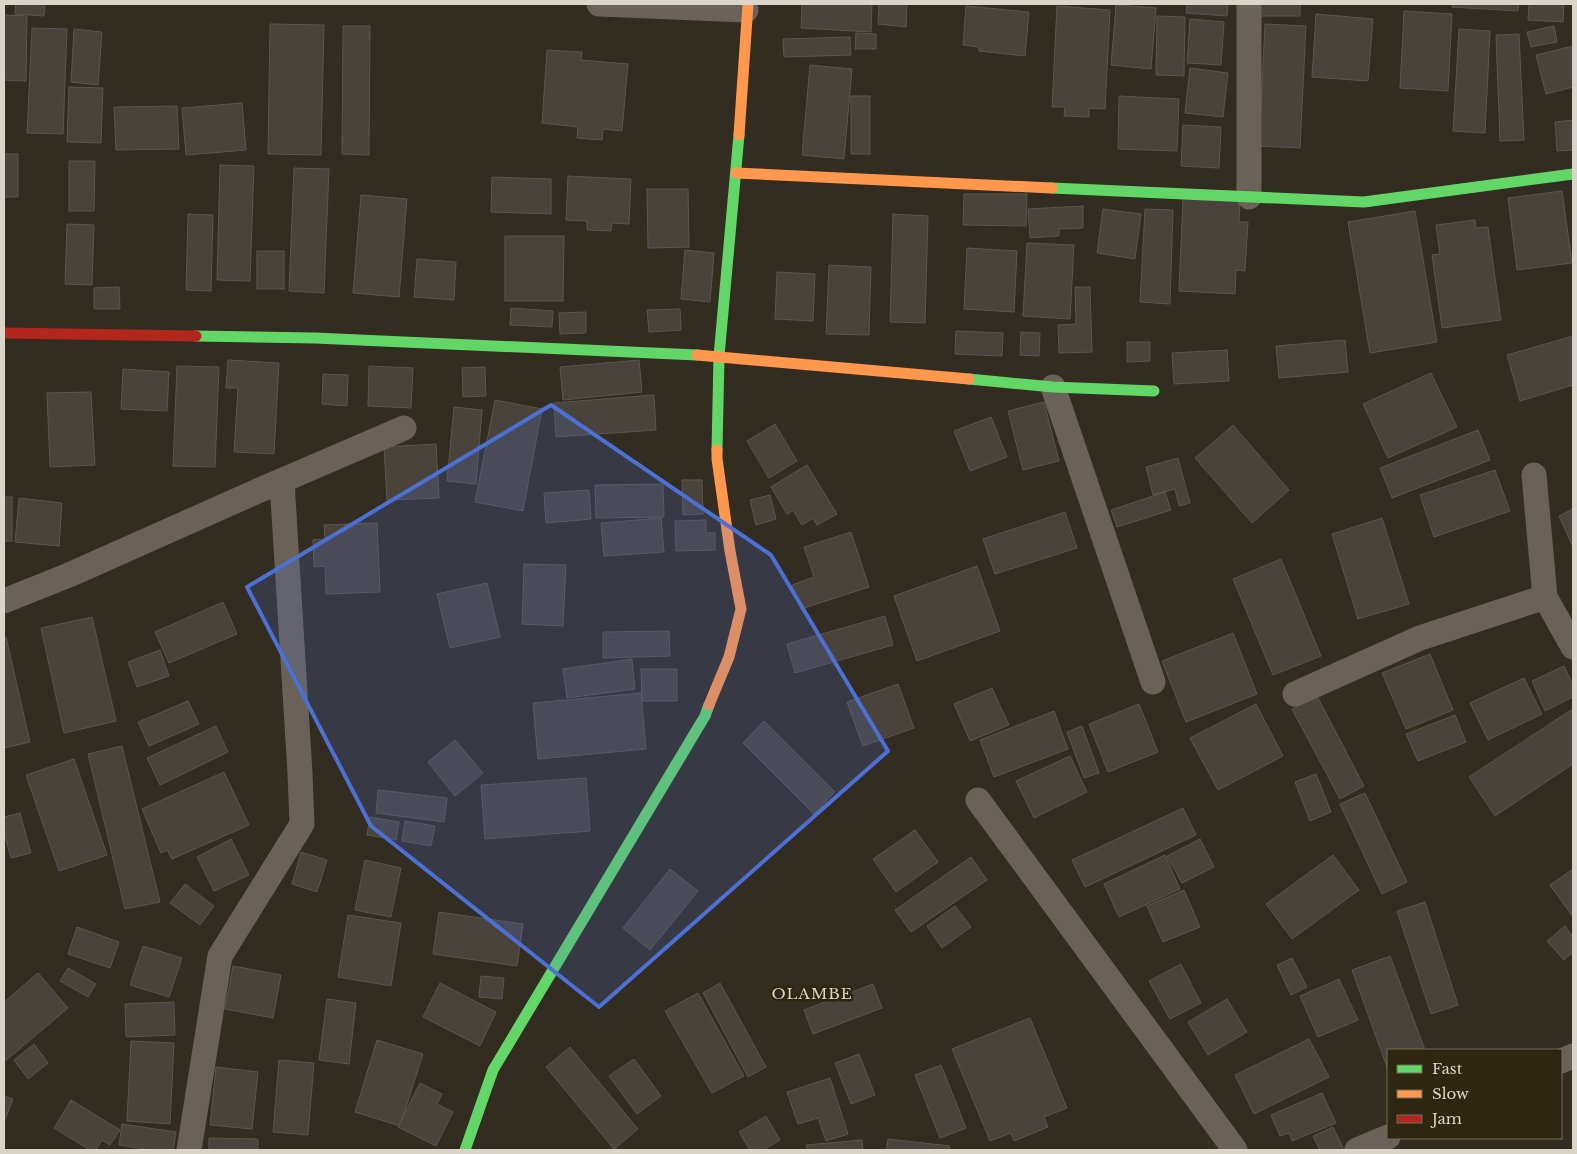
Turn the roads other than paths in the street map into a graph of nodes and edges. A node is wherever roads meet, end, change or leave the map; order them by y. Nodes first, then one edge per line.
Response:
1 (599, 4) edge
2 (1249, 4) edge
3 (747, 7) edge
4 (736, 173) junction
5 (1573, 174) edge
6 (1249, 197) junction
7 (4, 333) edge
8 (719, 356) junction
9 (1053, 387) junction
10 (1154, 391) dead end
11 (404, 428) dead end
12 (1534, 475) dead end
13 (282, 482) junction
14 (1545, 597) junction
15 (4, 601) edge
16 (1573, 647) edge
17 (1153, 682) dead end
18 (1294, 694) dead end
19 (978, 800) dead end
20 (1387, 1136) edge
21 (189, 1150) edge
22 (465, 1150) edge
23 (1235, 1150) edge
24 (1357, 1150) edge

1 - 3 street
2 - 6 street
3 - 4 street
4 - 6 street
4 - 8 street
5 - 6 street
7 - 8 street
8 - 9 street
8 - 22 street
9 - 10 street
9 - 17 street
11 - 13 street
12 - 14 street
13 - 15 street
13 - 21 street
14 - 16 street
14 - 18 street
19 - 23 street
20 - 24 street

